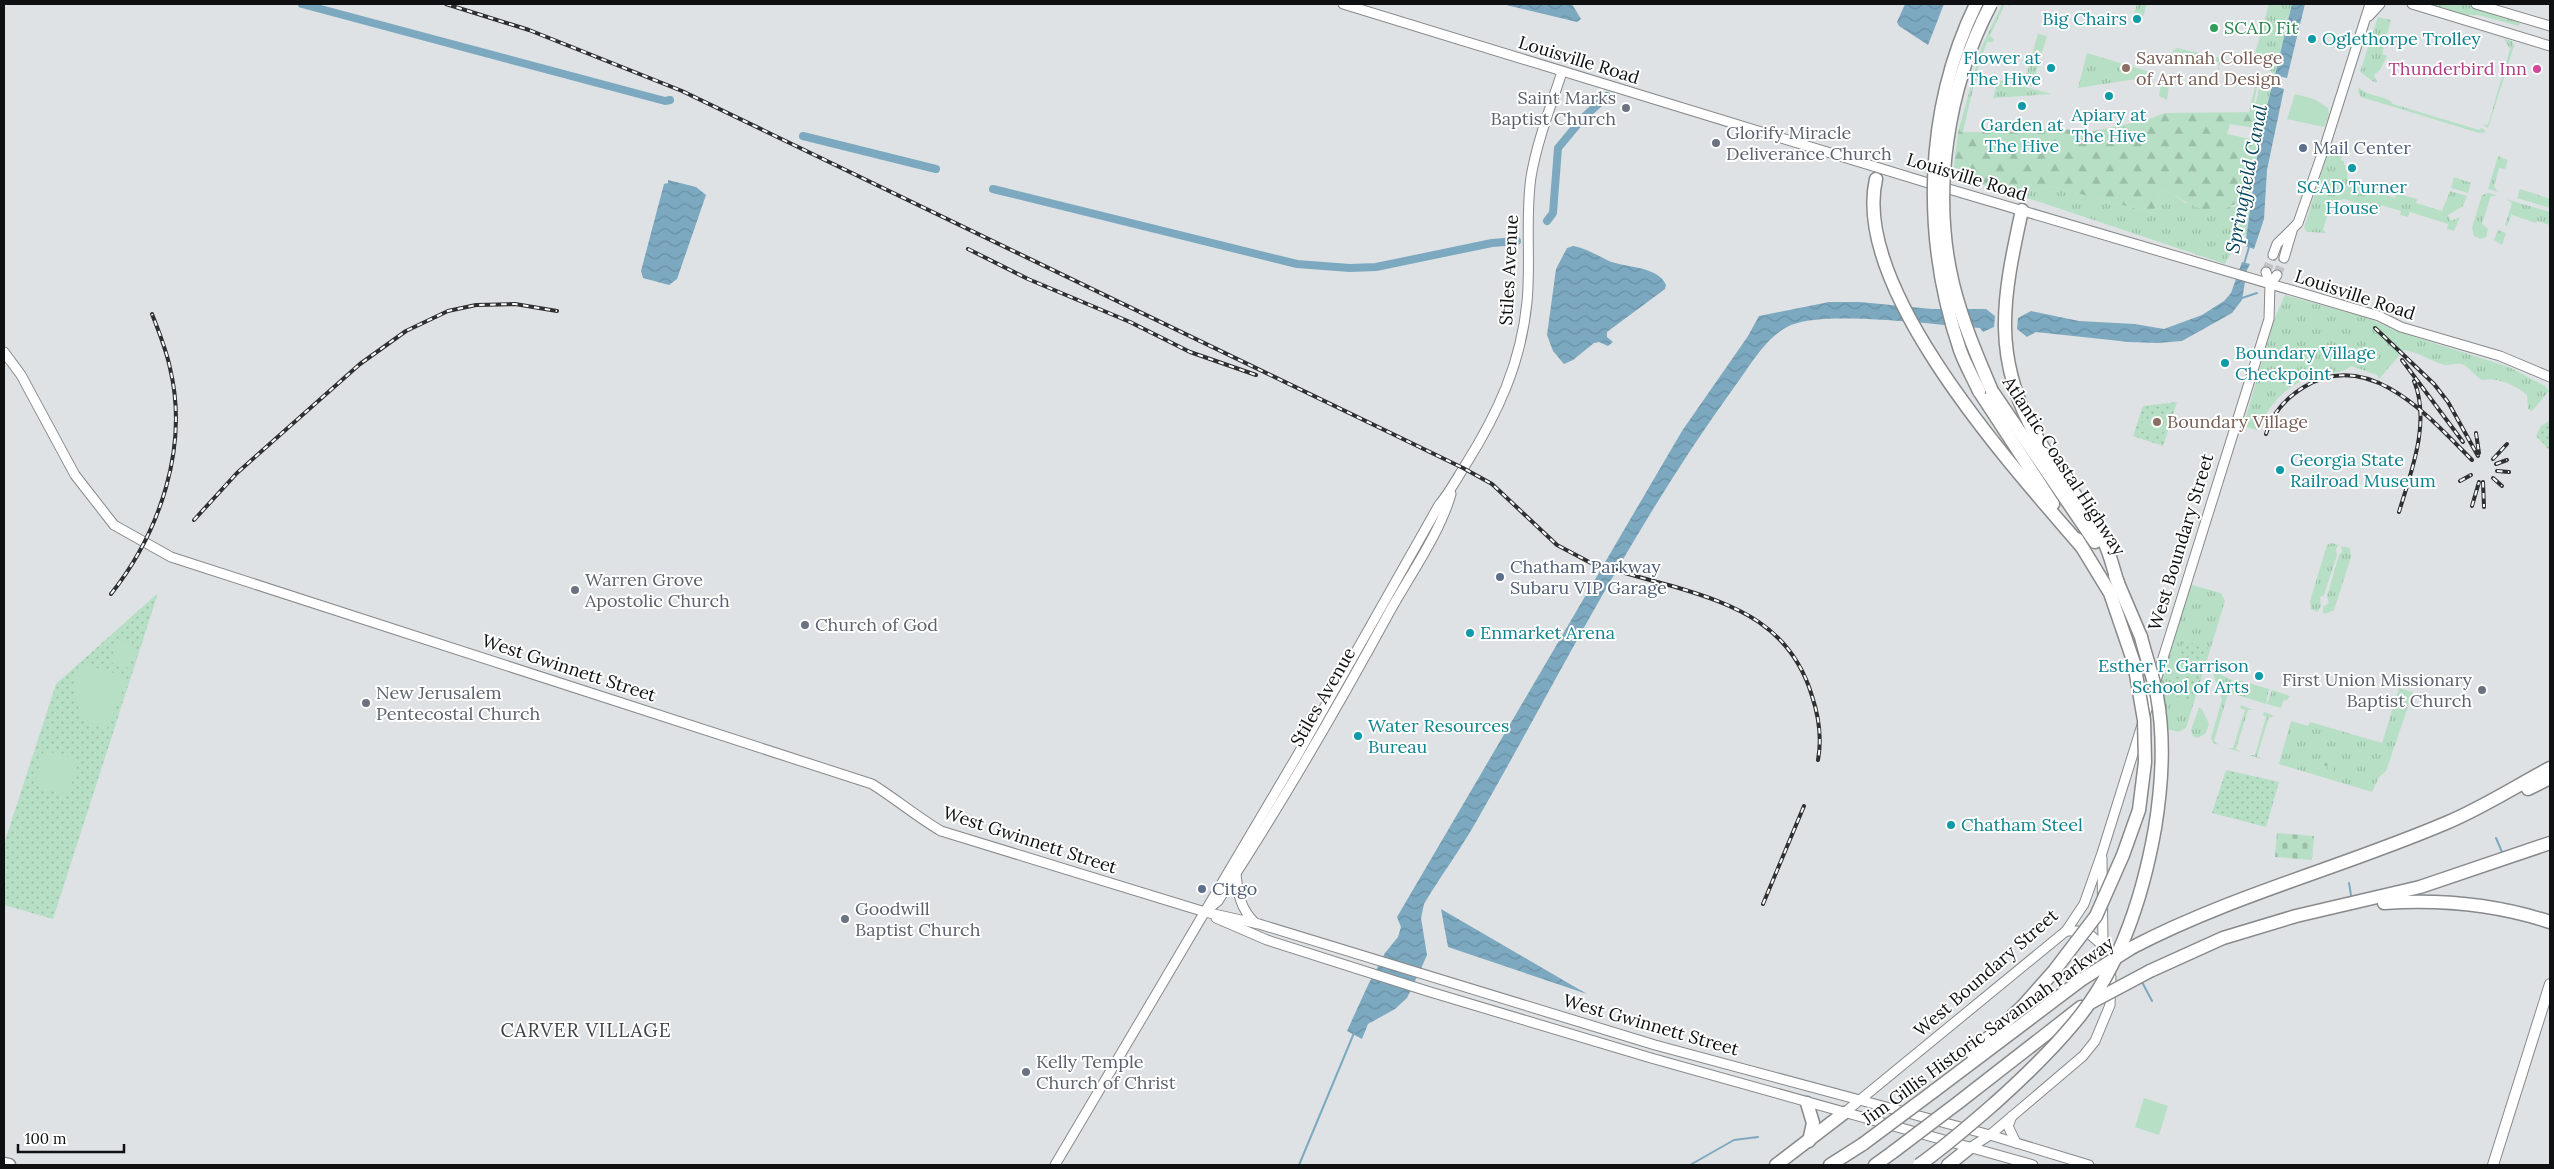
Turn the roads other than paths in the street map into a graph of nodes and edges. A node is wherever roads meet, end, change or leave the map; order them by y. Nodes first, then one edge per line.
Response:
1 (1344, 4) edge
2 (1976, 4) edge
3 (1991, 4) edge
4 (2370, 4) edge
5 (2380, 4) edge
6 (2412, 4) edge
7 (2476, 4) edge
8 (1376, 8) edge
9 (2365, 20) junction
10 (2550, 26) edge
11 (2550, 46) edge
12 (1562, 72) junction
13 (2326, 143) dead end
14 (2322, 154) dead end
15 (1876, 178) dead end
16 (2022, 210) junction
17 (2292, 232) junction
18 (2273, 254) tunnel mouth
19 (2284, 258) tunnel mouth
20 (2266, 272) tunnel mouth
21 (2277, 275) tunnel mouth
22 (2270, 284) junction
23 (4, 352) edge
24 (2550, 377) edge
25 (1452, 489) junction
26 (2082, 546) junction
27 (2118, 582) junction
28 (2550, 768) edge
29 (2550, 778) edge
30 (2475, 808) junction
31 (2550, 843) edge
32 (2102, 853) junction
33 (1236, 874) junction
34 (2352, 905) junction
35 (1205, 912) junction
36 (2550, 922) edge
37 (1255, 923) junction
38 (2066, 930) junction
39 (2103, 946) junction
40 (2550, 984) edge
41 (1938, 1088) junction
42 (1862, 1100) junction
43 (1808, 1103) junction
44 (1844, 1112) junction
45 (2014, 1112) junction
46 (1990, 1134) junction
47 (1809, 1141) junction
48 (2016, 1142) junction
49 (1968, 1149) junction
50 (4, 1164) edge
51 (9, 1165) edge
52 (1055, 1165) edge
53 (1776, 1165) edge
54 (1830, 1165) edge
55 (1875, 1165) edge
56 (1919, 1165) edge
57 (1948, 1165) edge
58 (2033, 1165) edge
59 (2089, 1165) edge
60 (2493, 1165) edge

1 - 8 main road, Louisville Road
2 - 26 highway, Atlantic Coastal Highway, bridge
3 - 27 highway, Atlantic Coastal Highway, bridge
4 - 9 main road
5 - 9 main road
6 - 11 main road
7 - 10 main road
8 - 12 main road, Louisville Road
9 - 13 main road
12 - 16 main road, Louisville Road
12 - 25 main road, Stiles Avenue
14 - 17 main road
15 - 26 highway
16 - 22 main road, Louisville Road
16 - 27 highway
17 - 18 main road
17 - 19 main road
20 - 22 main road, West Boundary Street
21 - 22 main road
22 - 24 main road, Louisville Road
22 - 32 main road, West Boundary Street
23 - 35 main road, West Gwinnett Street
25 - 33 main road, Stiles Avenue
25 - 35 main road, Stiles Avenue
26 - 41 highway, Atlantic Coastal Highway, bridge
27 - 56 highway, Atlantic Coastal Highway, bridge
28 - 30 highway
29 - 30 highway
30 - 41 highway, Jim Gillis Historic Savannah Parkway, bridge
31 - 34 highway
32 - 38 main road, West Boundary Street
32 - 39 main road
33 - 35 main road, Stiles Avenue
33 - 37 main road
34 - 36 highway
34 - 55 highway, Jim Gillis Historic Savannah Parkway, bridge
35 - 37 main road, West Gwinnett Street
35 - 43 main road, West Gwinnett Street
35 - 52 main road, Stiles Avenue
37 - 42 main road, West Gwinnett Street
38 - 39 main road
38 - 42 main road, West Boundary Street
39 - 45 main road
40 - 60 main road
41 - 54 highway, Jim Gillis Historic Savannah Parkway, bridge
42 - 44 main road, West Boundary Street
42 - 46 main road, West Gwinnett Street
43 - 44 main road, West Gwinnett Street
43 - 47 highway
44 - 47 highway
44 - 49 main road, West Gwinnett Street
45 - 46 main road
45 - 48 main road
46 - 48 main road, West Gwinnett Street
46 - 49 main road
47 - 53 highway
48 - 59 main road, West Gwinnett Street
49 - 57 highway
49 - 58 main road, West Gwinnett Street
50 - 51 highway

